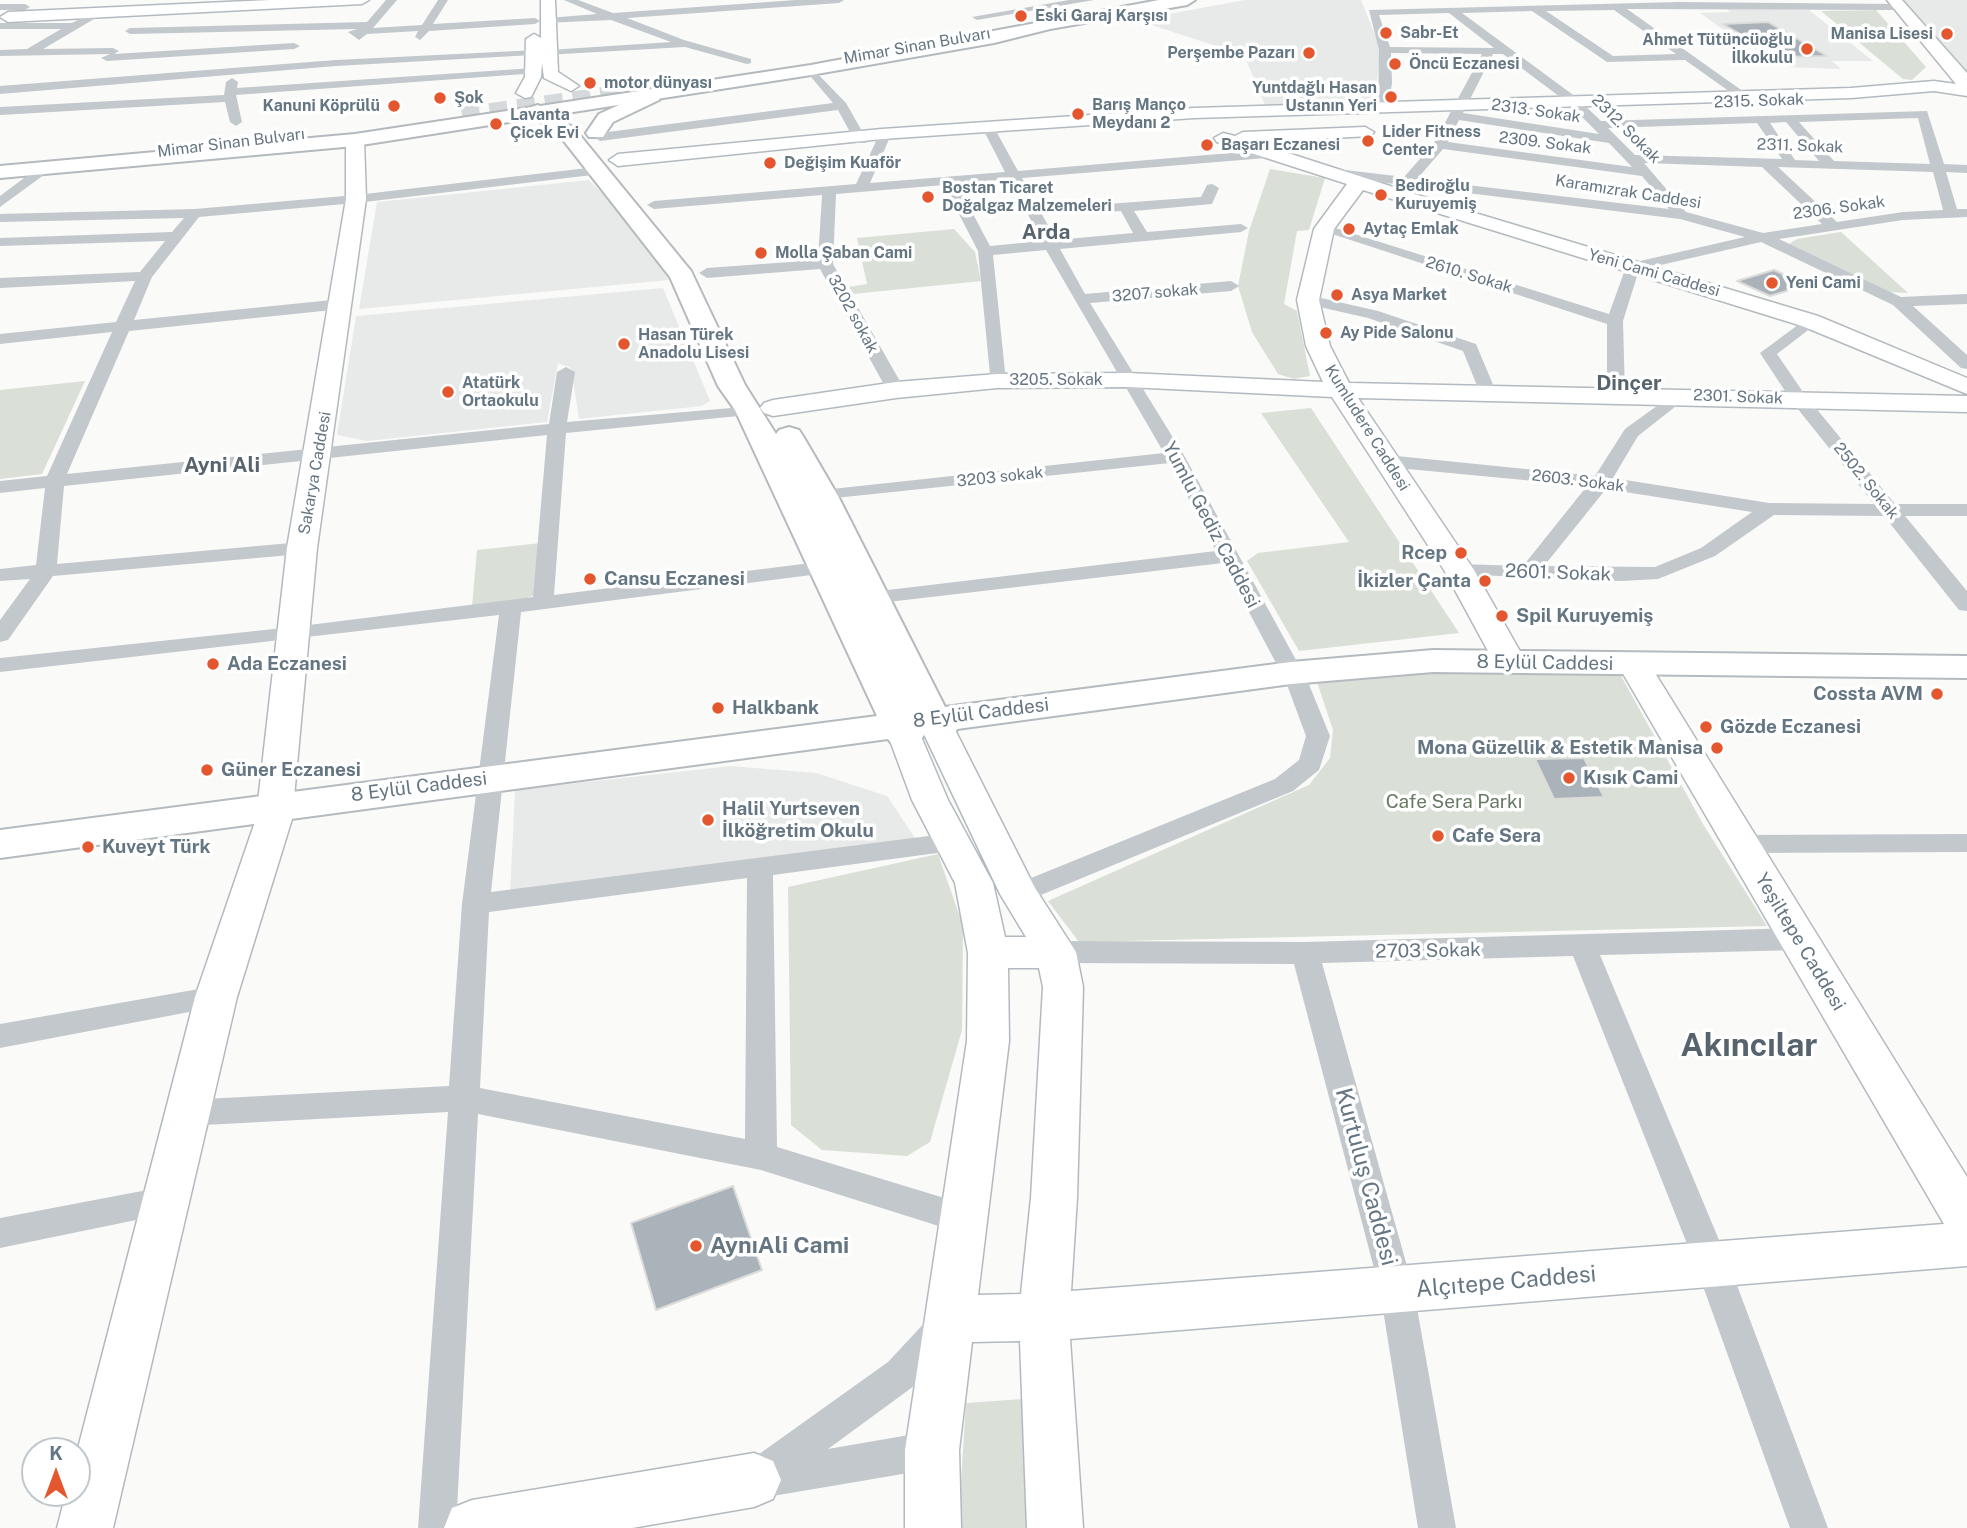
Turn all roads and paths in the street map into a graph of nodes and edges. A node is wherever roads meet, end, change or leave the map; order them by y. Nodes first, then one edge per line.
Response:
1 (362, 0) edge
2 (392, 0) edge
3 (443, 0) edge
4 (548, 0) edge
5 (569, 0) edge
6 (839, 0) edge
7 (976, 0) edge
8 (1089, 0) edge
9 (1135, 0) edge
10 (1187, 0) edge
11 (1665, 0) edge
12 (531, 1) edge
13 (336, 2) junction
14 (1064, 2) edge
15 (1890, 2) edge
16 (736, 3) edge
17 (1819, 3) edge
18 (32, 4) edge
19 (1679, 5) junction
20 (258, 6) junction
21 (1616, 6) junction
22 (1534, 8) junction
23 (151, 10) junction
24 (1451, 10) junction
25 (97, 13) junction
26 (616, 15) junction
27 (2, 18) edge
28 (541, 21) junction
29 (982, 21) junction
30 (1049, 24) junction
31 (74, 26) junction
32 (247, 27) junction
33 (366, 28) junction
34 (427, 28) junction
35 (311, 30) junction
36 (130, 31) junction
37 (689, 44) junction
38 (294, 46) junction
39 (837, 47) dead end
40 (234, 49) junction
41 (1385, 50) junction
42 (1489, 51) junction
43 (1509, 51) junction
44 (0, 53) edge
45 (27, 53) junction
46 (541, 53) junction
47 (110, 55) junction
48 (1687, 57) junction
49 (402, 60) junction
50 (754, 60) joint
51 (336, 63) junction
52 (272, 68) junction
53 (697, 68) dead end
54 (811, 70) junction
55 (534, 71) junction
56 (232, 72) junction
57 (85, 83) junction
58 (577, 85) junction
59 (640, 86) junction
60 (1920, 88) junction
61 (0, 90) edge
62 (1967, 91) edge
63 (525, 93) junction
64 (1851, 93) junction
65 (231, 95) junction
66 (1740, 95) junction
67 (501, 97) dead end
68 (1572, 100) junction
69 (1937, 103) junction
70 (589, 104) junction
71 (842, 106) junction
72 (1967, 107) edge
73 (1269, 109) junction
74 (1382, 109) junction
75 (0, 111) edge
76 (538, 111) junction
77 (1237, 111) junction
78 (1458, 111) junction
79 (471, 112) junction
80 (1788, 117) junction
81 (1760, 118) junction
82 (1132, 121) junction
83 (259, 124) dead end
84 (227, 125) joint
85 (1597, 125) junction
86 (1536, 129) junction
87 (990, 131) junction
88 (1365, 132) junction
89 (1186, 133) dead end
90 (598, 135) junction
91 (883, 136) junction
92 (1216, 137) junction
93 (860, 138) junction
94 (355, 140) junction
95 (1612, 140) junction
96 (1440, 145) junction
97 (1266, 154) junction
98 (3, 159) edge
99 (1632, 159) junction
100 (1765, 162) junction
101 (1791, 163) junction
102 (1829, 164) junction
103 (607, 166) junction
104 (1940, 168) junction
105 (46, 169) junction
106 (1967, 169) edge
107 (1646, 173) junction
108 (1513, 175) junction
109 (1012, 177) junction
110 (1348, 177) junction
111 (1408, 181) junction
112 (948, 182) junction
113 (1601, 185) junction
114 (1212, 188) dead end
115 (860, 190) junction
116 (829, 193) junction
117 (356, 199) junction
118 (0, 203) edge
119 (654, 205) junction
120 (1125, 207) junction
121 (1086, 209) dead end
122 (195, 213) junction
123 (1959, 213) edge
124 (1681, 215) junction
125 (0, 218) edge
126 (1967, 222) edge
127 (1833, 226) junction
128 (1241, 229) dead end
129 (1324, 229) junction
130 (177, 236) junction
131 (1143, 237) junction
132 (1763, 237) junction
133 (0, 242) edge
134 (1053, 245) junction
135 (985, 251) junction
136 (825, 264) junction
137 (1632, 267) junction
138 (694, 274) junction
139 (145, 276) junction
140 (0, 283) edge
141 (1231, 286) dead end
142 (1080, 299) junction
143 (1967, 299) edge
144 (1308, 300) junction
145 (1899, 302) junction
146 (342, 304) junction
147 (1615, 321) junction
148 (1810, 321) junction
149 (125, 326) junction
150 (2, 342) edge
151 (1967, 364) edge
152 (566, 372) dead end
153 (997, 380) junction
154 (1128, 380) junction
155 (1967, 387) edge
156 (896, 390) junction
157 (1340, 390) junction
158 (1488, 394) junction
159 (1616, 394) junction
160 (1679, 395) junction
161 (1799, 399) junction
162 (1967, 404) edge
163 (761, 409) junction
164 (557, 429) junction
165 (319, 451) junction
166 (1176, 457) junction
167 (1387, 461) junction
168 (55, 481) junction
169 (1601, 482) junction
170 (0, 487) edge
171 (823, 496) junction
172 (1769, 509) junction
173 (1890, 510) junction
174 (1967, 510) edge
175 (302, 548) junction
176 (1228, 556) junction
177 (827, 567) junction
178 (1459, 570) junction
179 (46, 572) junction
180 (1529, 572) junction
181 (0, 575) edge
182 (871, 598) junction
183 (543, 603) junction
184 (1967, 605) edge
185 (511, 607) junction
186 (293, 634) junction
187 (0, 635) edge
188 (1510, 662) junction
189 (0, 665) edge
190 (1967, 667) edge
191 (1636, 669) junction
192 (1294, 678) junction
193 (1967, 678) edge
194 (919, 727) junction
195 (490, 784) junction
196 (274, 813) junction
197 (952, 842) junction
198 (0, 844) edge
199 (1741, 844) junction
200 (1965, 845) edge
201 (0, 857) edge
202 (760, 867) junction
203 (1019, 894) junction
204 (476, 904) junction
205 (1798, 939) junction
206 (1583, 947) junction
207 (1056, 952) junction
208 (988, 953) junction
209 (1305, 953) junction
210 (216, 997) junction
211 (0, 1036) edge
212 (463, 1098) junction
213 (186, 1113) junction
214 (761, 1156) junction
215 (163, 1202) junction
216 (964, 1219) junction
217 (1967, 1219) edge
218 (0, 1233) edge
219 (1967, 1244) edge
220 (1712, 1264) junction
221 (1397, 1291) junction
222 (1044, 1317) junction
223 (950, 1319) junction
224 (932, 1450) junction
225 (754, 1480) junction
226 (85, 1528) edge
227 (437, 1528) edge
228 (472, 1528) edge
229 (933, 1528) edge
230 (1055, 1528) edge
231 (1437, 1528) edge
232 (1809, 1528) edge

1 - 13 main road
2 - 33 street
3 - 34 street
4 - 28 main road
5 - 26 street
6 - 16 street
7 - 29 street
8 - 14 street
9 - 29 main road
10 - 30 main road, Mimar Sinan Bulvarı
11 - 19 street
12 - 28 main road
13 - 20 main road
13 - 35 street
14 - 29 street
15 - 17 street
15 - 60 main road
15 - 62 main road
16 - 26 street
17 - 19 street
18 - 27 main road
19 - 21 street
20 - 23 main road
20 - 32 street
21 - 22 street
21 - 48 street
22 - 24 street
22 - 48 street
23 - 25 main road
23 - 36 street
24 - 41 street
24 - 43 street, 2312. Sokak
25 - 27 main road
25 - 31 street
26 - 28 street
26 - 37 street
27 - 31 street
28 - 34 street
28 - 46 main road
29 - 39 main road
29 - 59 main road
30 - 54 main road
30 - 59 main road, Mimar Sinan Bulvarı
31 - 45 street
32 - 35 street
32 - 36 street
32 - 40 street
33 - 34 street
33 - 35 street
33 - 51 street
34 - 49 street
35 - 38 street
36 - 47 street
37 - 46 street
37 - 50 street
38 - 40 street
38 - 52 street
40 - 47 street
40 - 56 street
41 - 42 street
41 - 74 street
42 - 43 street
42 - 78 street
43 - 68 street, 2312. Sokak
44 - 45 street
45 - 47 street
46 - 49 street
46 - 55 main road
46 - 58 main road
47 - 57 street
48 - 66 street
49 - 51 street
50 - 53 main road
51 - 52 street
52 - 56 street
54 - 59 main road
54 - 71 street
55 - 63 main road
55 - 65 street
56 - 57 street
56 - 65 street
57 - 61 street
58 - 63 main road
58 - 70 main road
59 - 70 main road
59 - 90 main road
60 - 62 main road
60 - 64 main road
60 - 69 main road
63 - 67 main road
63 - 76 main road
64 - 66 main road
64 - 69 main road
65 - 75 street
65 - 84 street
66 - 68 main road
68 - 78 main road
68 - 85 street, 2312. Sokak
69 - 72 main road
70 - 76 main road
70 - 90 main road
71 - 90 street
71 - 93 street
73 - 74 main road
73 - 77 main road
73 - 88 main road
74 - 78 main road
74 - 88 main road, Kumludere Caddesi
76 - 79 main road
76 - 103 main road
77 - 82 main road
77 - 91 main road
77 - 92 main road
78 - 86 street, 2313. Sokak
78 - 96 street
79 - 94 main road
79 - 98 main road, Mimar Sinan Bulvarı
80 - 81 street, 2315. Sokak
80 - 102 street
80 - 104 street, 2315. Sokak
81 - 85 street, 2315. Sokak
81 - 101 street
82 - 87 main road
82 - 89 main road
83 - 84 main road
85 - 95 street, 2312. Sokak
86 - 95 street, 2313. Sokak
86 - 108 street
87 - 91 main road
87 - 109 street, Yumlu Gediz Caddesi
88 - 92 main road
88 - 110 main road, Kumludere Caddesi
90 - 103 main road
91 - 93 main road
91 - 115 street
92 - 97 main road, Yeni Cami Caddesi
93 - 103 main road
94 - 105 main road
94 - 117 main road, Sakarya Caddesi
95 - 99 street, 2312. Sokak
96 - 108 street, 2309. Sokak
96 - 111 street
97 - 109 street
97 - 110 main road, Yeni Cami Caddesi
98 - 105 main road
99 - 100 street, 2311. Sokak
99 - 107 street, 2312. Sokak
100 - 101 street, 2311. Sokak
100 - 127 street
101 - 102 street, 2311. Sokak
102 - 104 street, 2311. Sokak
103 - 117 street
103 - 119 main road
103 - 138 main road
104 - 106 street, 2311. Sokak
104 - 123 street
105 - 118 street
107 - 113 street, 2309. Sokak
107 - 124 street, 2312. Sokak
108 - 111 street, Karamızrak Caddesi
108 - 113 street, Karamızrak Caddesi
108 - 113 street, 2309. Sokak
109 - 112 street
109 - 134 street, Yumlu Gediz Caddesi
110 - 111 street, Karamızrak Caddesi
110 - 129 main road, Kumludere Caddesi
110 - 137 main road, Yeni Cami Caddesi
112 - 115 street
112 - 135 street
113 - 124 street, Karamızrak Caddesi
114 - 120 street
115 - 116 street
116 - 119 street
116 - 136 street, 3202 sokak
117 - 122 street
117 - 146 main road, Sakarya Caddesi
119 - 138 main road
120 - 121 street
120 - 131 street
122 - 125 street
122 - 130 street
123 - 126 street
123 - 127 street, 2306. Sokak
124 - 132 street, Karamızrak Caddesi
127 - 132 street, 2306. Sokak
128 - 131 street
129 - 144 main road, Kumludere Caddesi
129 - 147 street, 2610. Sokak
130 - 133 street
130 - 139 street
131 - 134 street
132 - 137 street, 2306. Sokak
132 - 145 street, Karamızrak Caddesi
134 - 135 street
134 - 142 street, Yumlu Gediz Caddesi
135 - 153 street
136 - 138 street
136 - 156 street, 3202 sokak
137 - 147 street
137 - 148 main road, Yeni Cami Caddesi
138 - 163 main road
139 - 140 street
139 - 149 street
141 - 142 street, 3207 sokak
142 - 154 street, Yumlu Gediz Caddesi
143 - 145 street
144 - 157 main road, Kumludere Caddesi
144 - 158 street
145 - 151 street
146 - 149 street
146 - 165 main road, Sakarya Caddesi
147 - 159 street
148 - 155 main road, Yeni Cami Caddesi
148 - 161 street, 2502. Sokak
149 - 150 street
149 - 168 street
152 - 164 street
153 - 154 main road, 3205. Sokak
153 - 156 main road, 3205. Sokak
154 - 157 main road, 3205. Sokak
154 - 166 street, Yumlu Gediz Caddesi
156 - 163 main road, 3205. Sokak
157 - 158 main road, 2301. Sokak
157 - 167 main road, Kumludere Caddesi
158 - 159 main road, 2301. Sokak
159 - 160 main road, 2301. Sokak
160 - 161 main road, 2301. Sokak
160 - 169 street
161 - 162 main road, 2301. Sokak
161 - 173 street, 2502. Sokak
163 - 164 street
163 - 171 main road
163 - 177 main road
164 - 165 street
164 - 183 street
165 - 168 street
165 - 175 main road, Sakarya Caddesi
166 - 171 street, 3203 sokak
166 - 176 street, Yumlu Gediz Caddesi
167 - 169 street, 2603. Sokak
167 - 178 main road, Kumludere Caddesi
168 - 170 street
168 - 179 street
169 - 172 street, 2603. Sokak
169 - 180 street
171 - 182 main road
172 - 173 street, 2603. Sokak
172 - 180 street, 2601. Sokak
173 - 174 street, 2603. Sokak
173 - 184 street, 2502. Sokak
175 - 179 street
175 - 186 main road, Sakarya Caddesi
176 - 182 street
176 - 192 street, Yumlu Gediz Caddesi
177 - 183 street
177 - 194 main road
178 - 180 street, 2601. Sokak
178 - 188 main road, Kumludere Caddesi
179 - 181 street
179 - 187 street
182 - 194 main road
183 - 185 street
185 - 186 street
185 - 195 street
186 - 189 street
186 - 196 main road, Sakarya Caddesi
188 - 191 main road, 8 Eylül Caddesi
188 - 192 main road, 8 Eylül Caddesi
190 - 191 main road, 8 Eylül Caddesi
191 - 192 main road
191 - 193 main road
191 - 199 main road, Yeşiltepe Caddesi
192 - 194 main road, 8 Eylül Caddesi
192 - 203 street, Yumlu Gediz Caddesi
194 - 195 main road, 8 Eylül Caddesi
194 - 197 main road
194 - 203 main road
195 - 196 main road, 8 Eylül Caddesi
195 - 204 street
196 - 198 main road, 8 Eylül Caddesi
196 - 201 main road
196 - 210 main road, Sakarya Caddesi
197 - 202 street
197 - 208 main road
199 - 200 street
199 - 205 main road, Yeşiltepe Caddesi
202 - 204 street
202 - 214 street
203 - 207 main road
204 - 212 street
205 - 206 street, 2703 Sokak
205 - 217 main road, Yeşiltepe Caddesi
206 - 209 street, 2703 Sokak
206 - 220 street
207 - 208 main road
207 - 209 street, 2703 Sokak
207 - 222 main road
208 - 216 main road
209 - 221 street, Kurtuluş Caddesi
210 - 211 street
210 - 213 main road, Sakarya Caddesi
212 - 213 street
212 - 214 street
212 - 227 street
213 - 215 main road, Sakarya Caddesi
214 - 216 street
215 - 218 street
215 - 226 main road, Sakarya Caddesi
216 - 223 main road
219 - 220 main road, Alçıtepe Caddesi
220 - 221 main road, Alçıtepe Caddesi
220 - 232 street
221 - 222 main road, Alçıtepe Caddesi
221 - 231 street, Kurtuluş Caddesi
222 - 223 main road, Alçıtepe Caddesi
222 - 230 main road
223 - 224 main road
223 - 225 street
224 - 225 street
224 - 229 main road
225 - 228 main road

